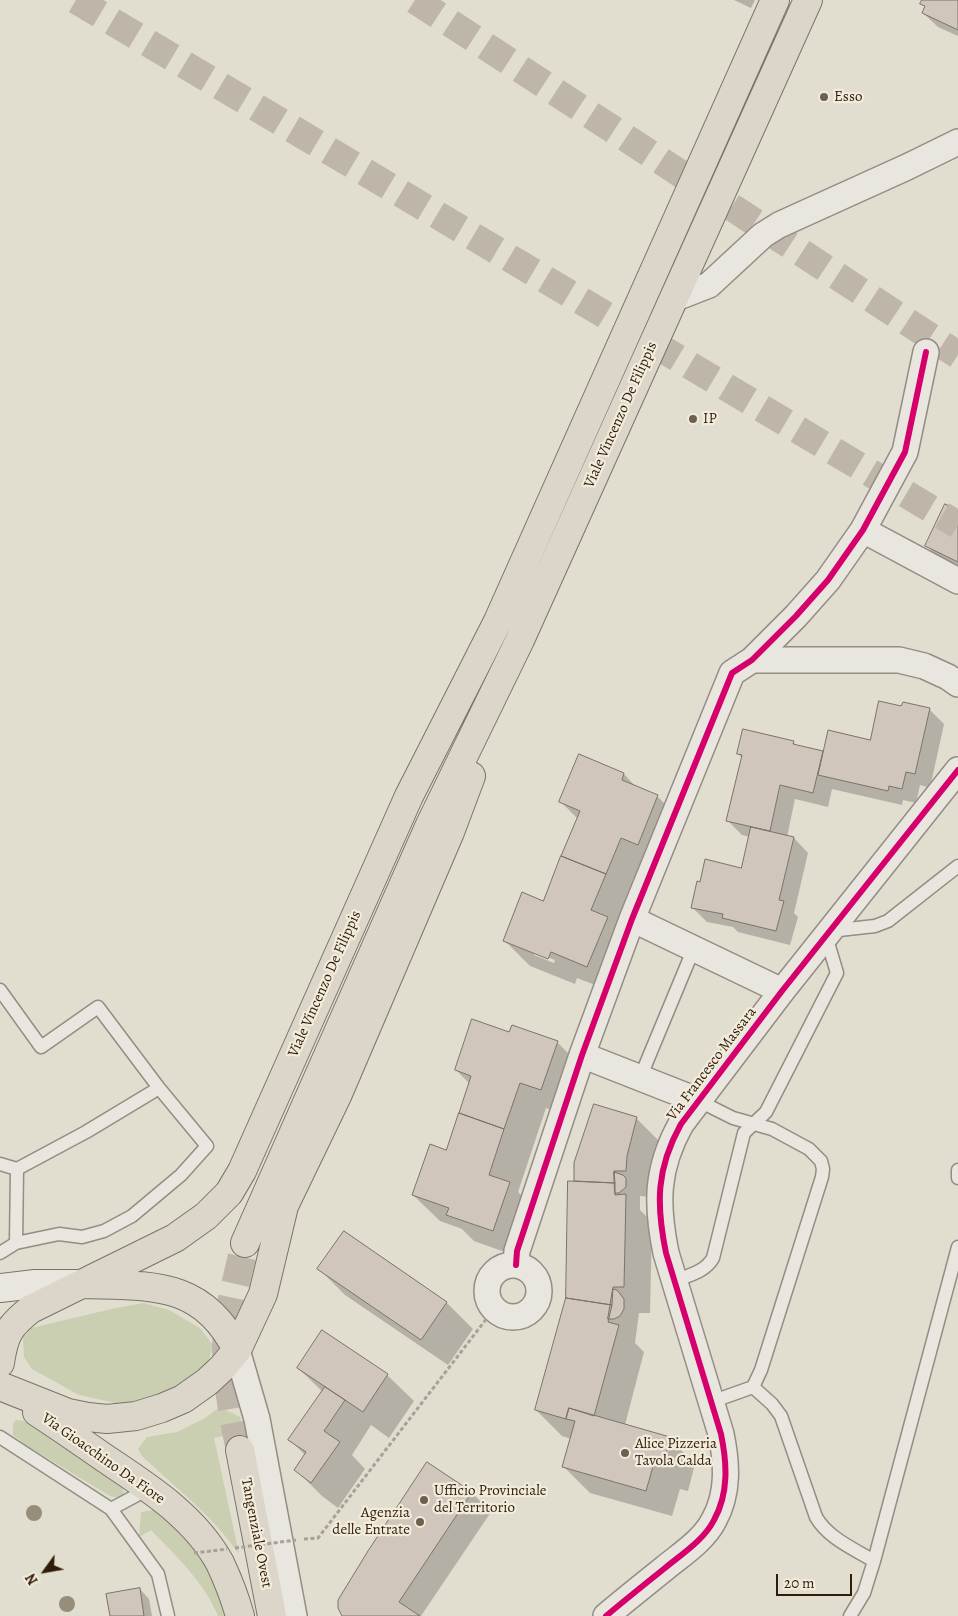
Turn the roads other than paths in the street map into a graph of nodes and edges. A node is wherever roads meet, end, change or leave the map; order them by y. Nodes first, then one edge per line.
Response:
1 (775, 0) edge
2 (808, 0) edge
3 (958, 142) edge
4 (673, 299) junction
5 (926, 352) dead end
6 (863, 530) junction
7 (958, 581) edge
8 (498, 620) junction
9 (520, 640) junction
10 (752, 660) junction
11 (958, 684) edge
12 (958, 770) edge
13 (429, 827) junction
14 (958, 866) edge
15 (632, 919) junction
16 (828, 933) junction
17 (694, 948) junction
18 (0, 990) edge
19 (782, 991) junction
20 (582, 1055) junction
21 (640, 1078) junction
22 (160, 1088) junction
23 (699, 1101) junction
24 (754, 1124) junction
25 (0, 1164) edge
26 (17, 1168) junction
27 (958, 1170) edge
28 (958, 1178) edge
29 (16, 1243) junction
30 (245, 1243) tunnel mouth
31 (958, 1247) edge
32 (0, 1253) edge
33 (516, 1265) junction
34 (675, 1281) junction
35 (84, 1284) junction
36 (0, 1288) edge
37 (237, 1350) junction
38 (0, 1363) edge
39 (0, 1387) edge
40 (752, 1387) junction
41 (711, 1402) junction
42 (0, 1437) edge
43 (240, 1450) tunnel mouth
44 (150, 1488) junction
45 (111, 1509) junction
46 (874, 1561) junction
47 (168, 1616) edge
48 (240, 1616) edge
49 (272, 1616) edge
50 (294, 1616) edge
51 (606, 1616) edge
52 (850, 1616) edge

1 - 8 main road, Viale Vincenzo De Filippis
2 - 4 main road, Viale Vincenzo De Filippis
3 - 4 street
4 - 9 main road, Viale Vincenzo De Filippis
5 - 6 street
6 - 7 street
6 - 10 street
8 - 13 main road, Viale Vincenzo De Filippis
8 - 35 main road, Viale Vincenzo De Filippis
9 - 13 main road, Viale Vincenzo De Filippis
9 - 37 main road, Via Gioacchino Da Fiore
10 - 11 street
10 - 15 street
12 - 16 street, Via Francesco Massara
13 - 30 main road, Viale Vincenzo De Filippis
14 - 16 lane
15 - 17 street
15 - 20 street
16 - 19 street, Via Francesco Massara
16 - 24 lane
17 - 19 street
17 - 21 lane
18 - 22 lane
19 - 23 street, Via Francesco Massara
20 - 21 street
20 - 33 street
21 - 23 street
22 - 26 lane
22 - 29 lane
23 - 24 lane
23 - 34 street, Via Francesco Massara
24 - 34 lane
24 - 40 lane
25 - 26 lane
26 - 29 lane
27 - 28 lane
29 - 32 lane
31 - 46 lane
33 - 33 street
34 - 41 street, Via Francesco Massara
35 - 36 main road
35 - 37 main road
35 - 38 main road
37 - 39 main road, Via Gioacchino Da Fiore
37 - 50 street
39 - 44 main road, Via Gioacchino Da Fiore
40 - 41 lane
40 - 46 lane
41 - 51 street, Via Francesco Massara
42 - 45 lane
43 - 49 main road, Tangenziale Ovest
44 - 45 lane
44 - 48 main road, Via Gioacchino Da Fiore
45 - 47 lane
46 - 52 lane

